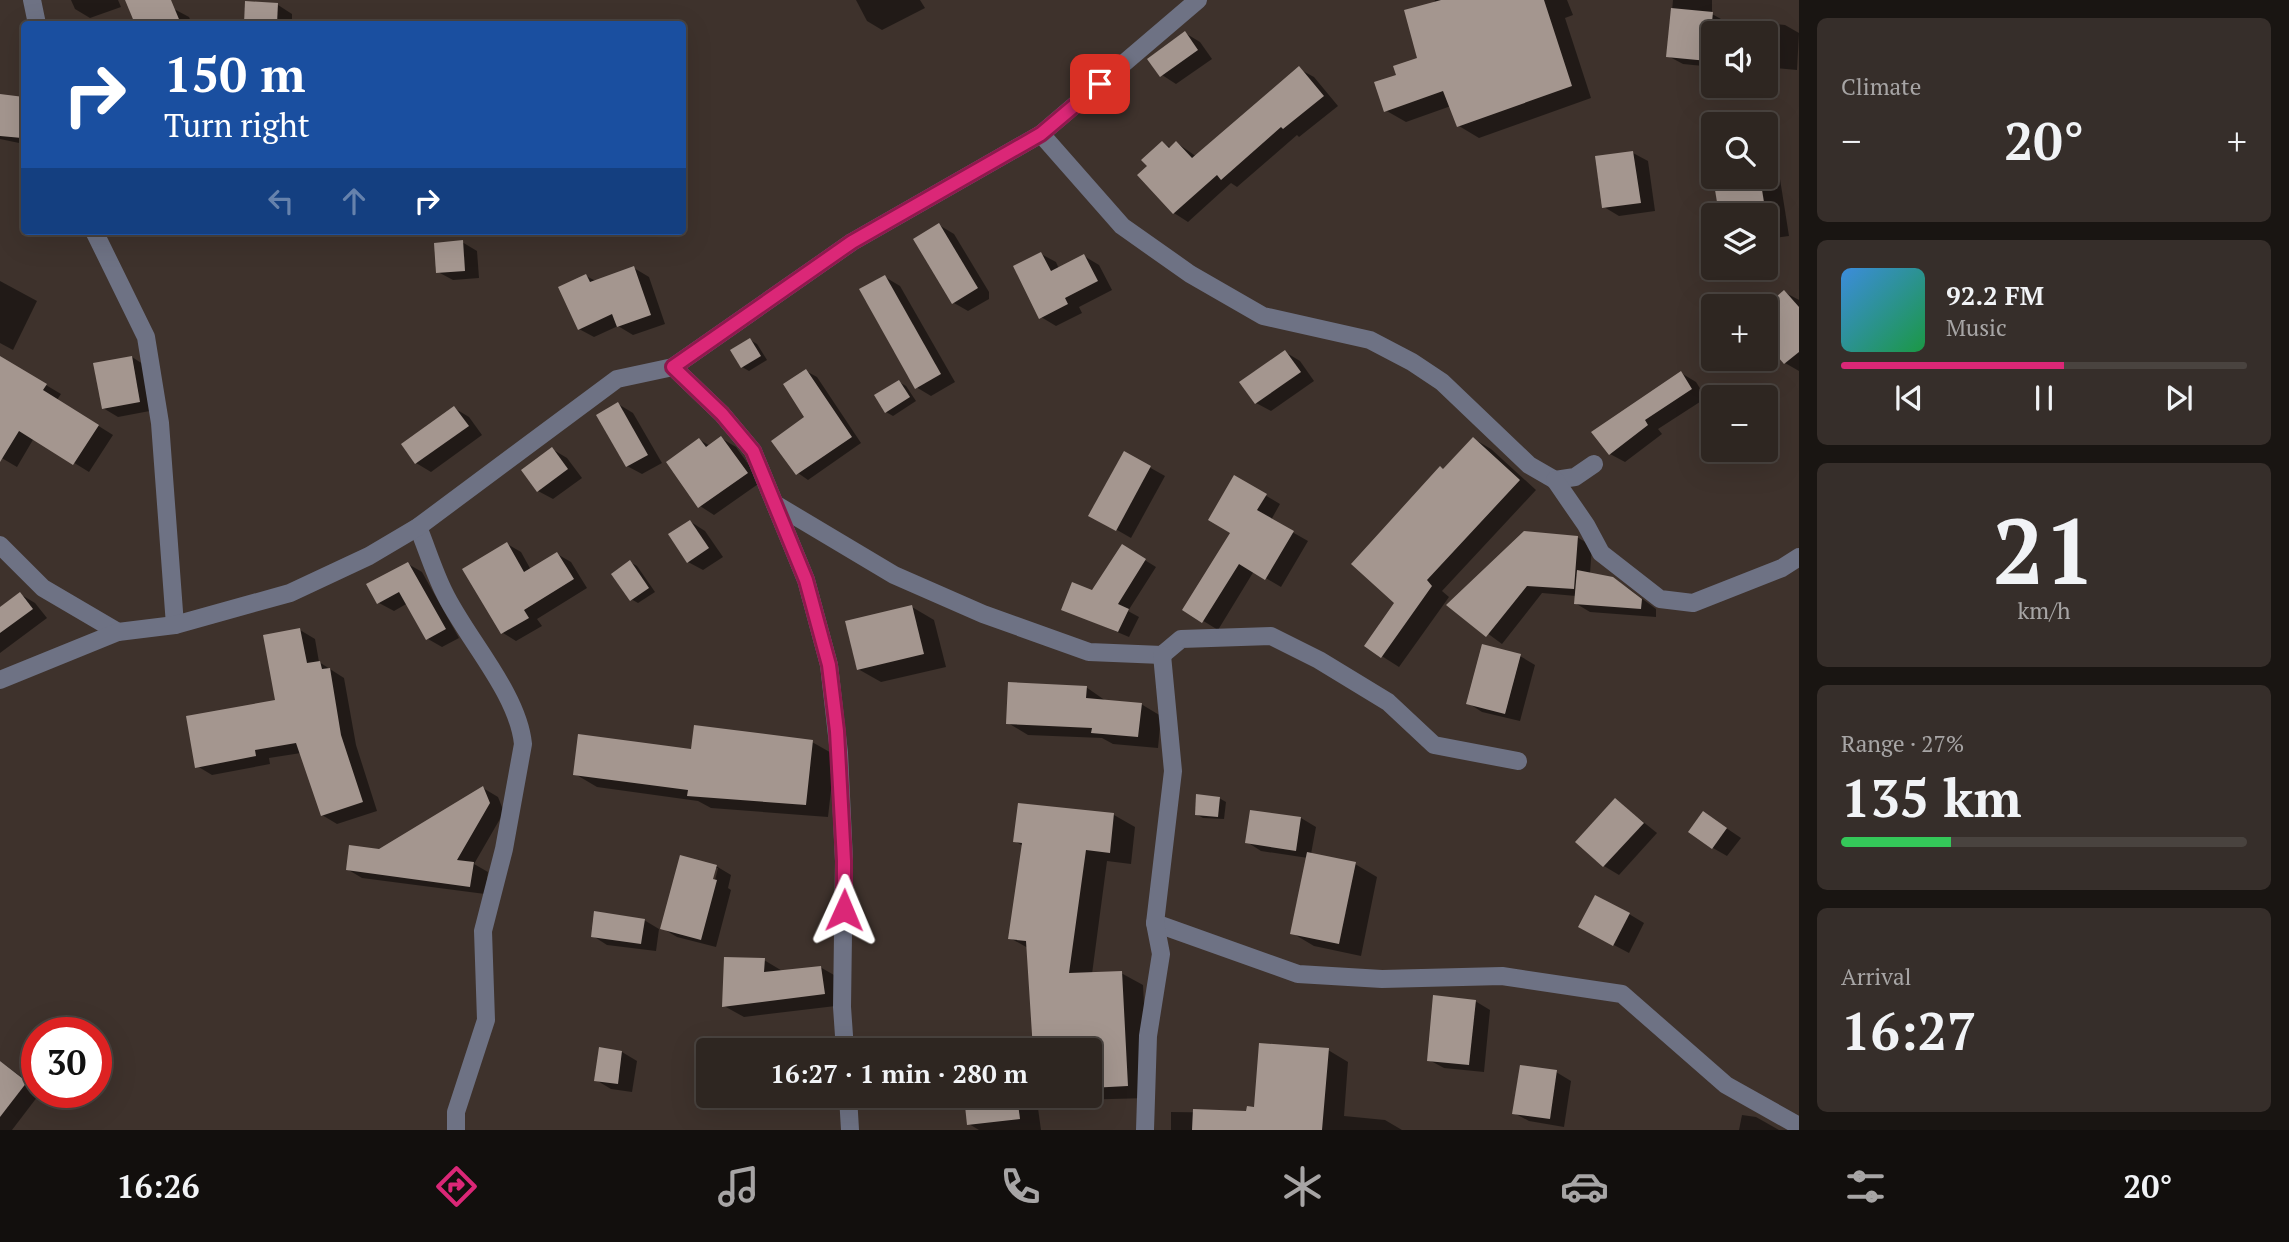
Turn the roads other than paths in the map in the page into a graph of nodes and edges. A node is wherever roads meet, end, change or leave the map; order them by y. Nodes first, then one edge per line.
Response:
1 (32, 0) edge
2 (1198, 0) edge
3 (36, 21) edge
4 (1041, 134) junction
5 (96, 235) edge
6 (673, 367) junction
7 (1594, 464) dead end
8 (1555, 480) junction
9 (775, 504) junction
10 (418, 527) junction
11 (0, 545) edge
12 (1799, 557) edge
13 (175, 625) junction
14 (118, 632) junction
15 (1162, 654) junction
16 (0, 680) edge
17 (1518, 761) dead end
18 (1155, 923) junction
19 (844, 1038) edge
20 (849, 1108) edge
21 (1799, 1126) edge
22 (456, 1130) edge
23 (850, 1130) edge
24 (1145, 1130) edge

1 - 3 street
2 - 4 street
4 - 6 street
4 - 8 street
5 - 13 street
6 - 9 street
6 - 10 street
7 - 8 street
8 - 12 street
9 - 15 street
9 - 19 street
10 - 13 street
10 - 22 street
11 - 14 street
13 - 14 street
14 - 16 street
15 - 17 street
15 - 18 street
18 - 21 street
18 - 24 street
20 - 23 street

